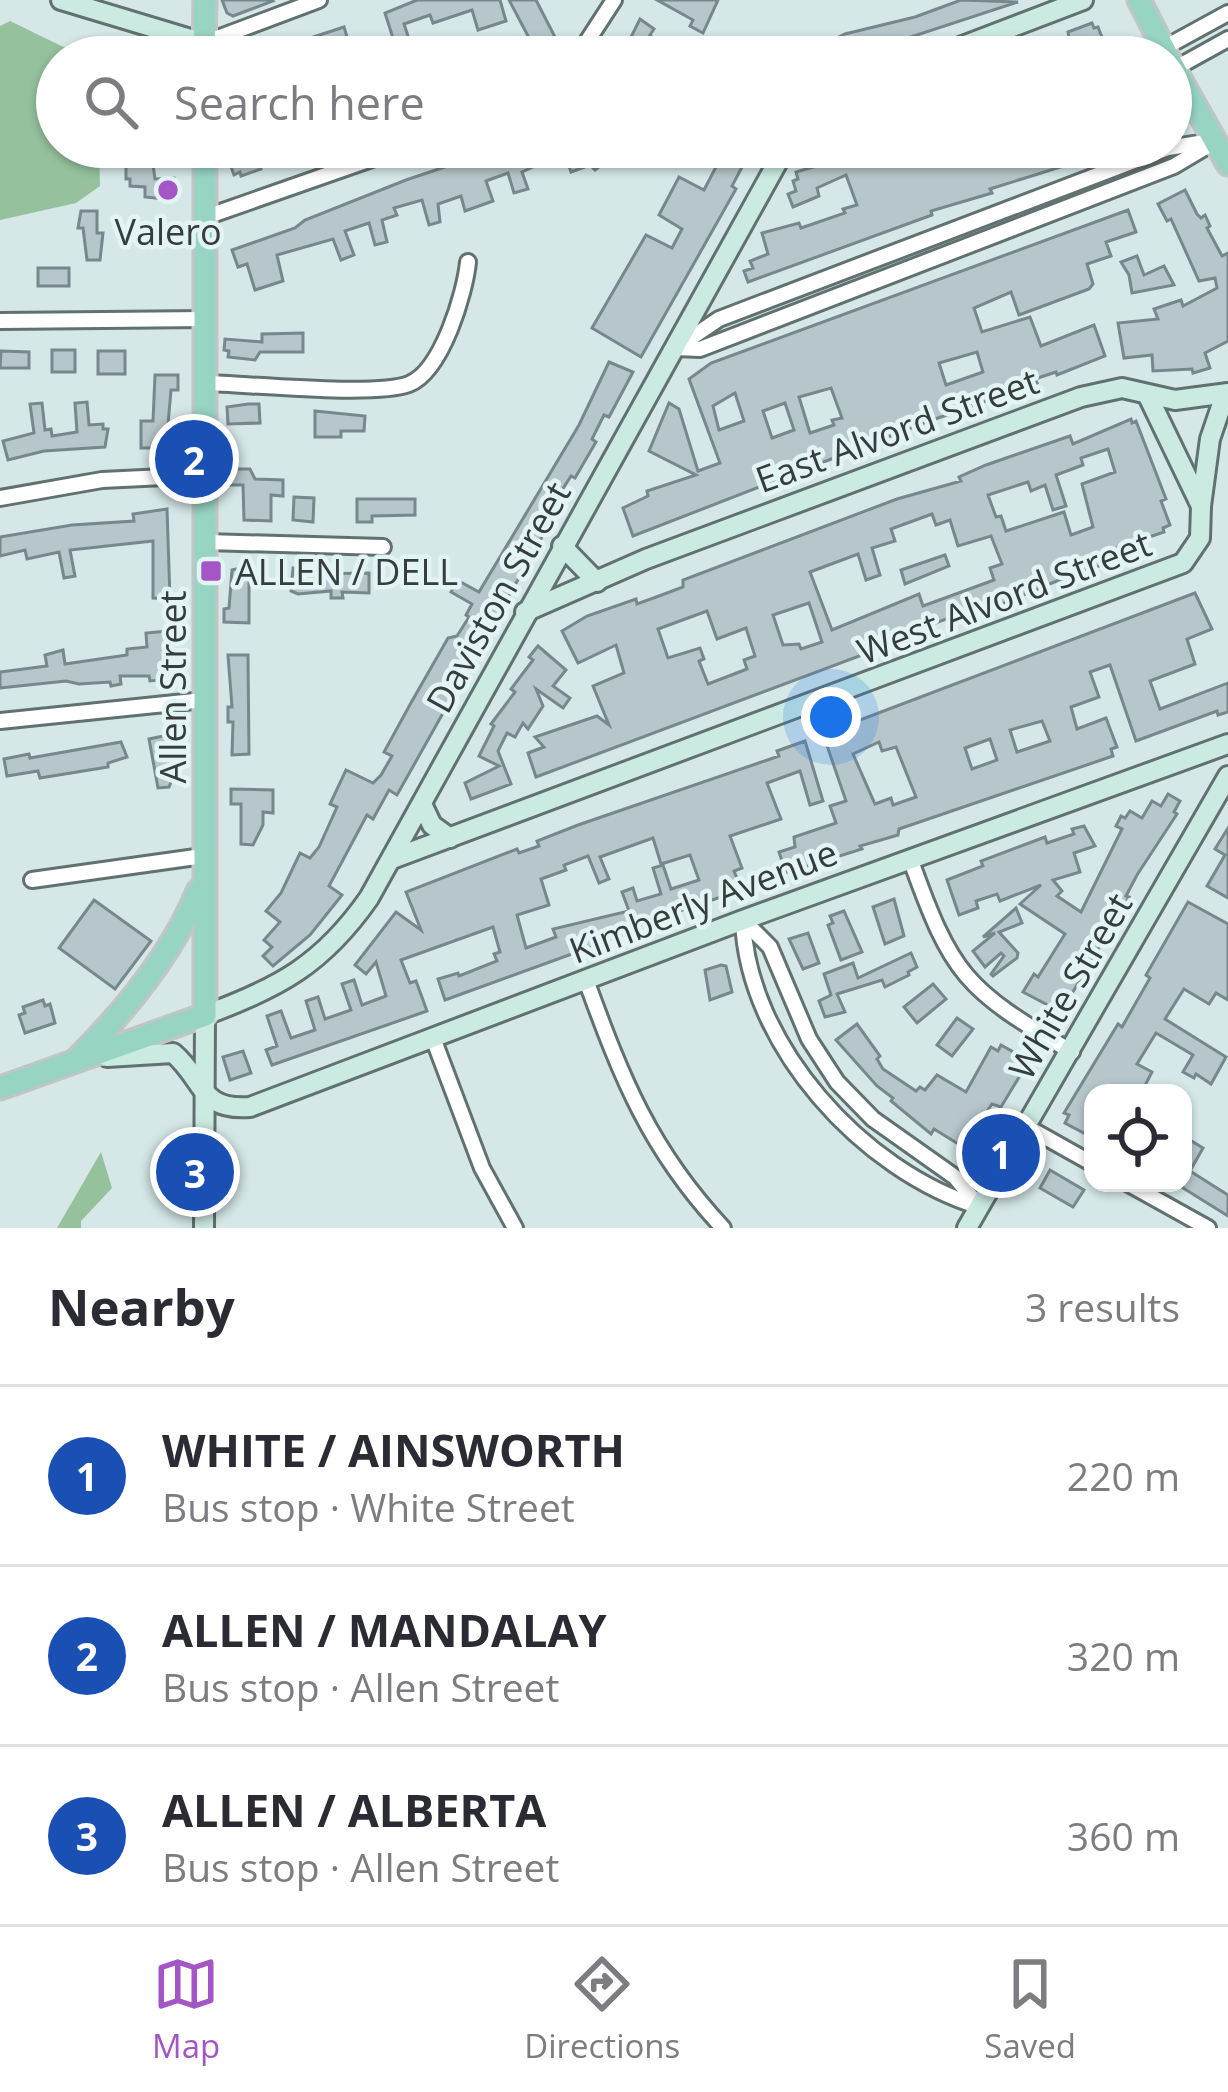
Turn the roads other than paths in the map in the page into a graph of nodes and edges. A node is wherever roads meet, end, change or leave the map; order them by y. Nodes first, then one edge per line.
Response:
1 (61, 0) edge
2 (205, 0) edge
3 (319, 0) edge
4 (614, 0) edge
5 (1083, 0) edge
6 (1139, 0) edge
7 (1228, 13) edge
8 (164, 36) edge
9 (204, 36) edge
10 (236, 36) edge
11 (591, 36) edge
12 (989, 36) edge
13 (1157, 36) edge
14 (1228, 39) edge
15 (1192, 41) edge
16 (1192, 51) edge
17 (1192, 99) edge
18 (1216, 141) junction
19 (1192, 144) edge
20 (1228, 164) edge
21 (205, 168) edge
22 (346, 168) edge
23 (775, 168) edge
24 (1115, 168) edge
25 (206, 217) junction
26 (469, 262) dead end
27 (206, 319) junction
28 (0, 321) edge
29 (676, 348) junction
30 (206, 383) junction
31 (1147, 394) junction
32 (1226, 394) edge
33 (206, 475) junction
34 (0, 498) edge
35 (1201, 506) junction
36 (206, 542) junction
37 (562, 546) junction
38 (383, 548) dead end
39 (597, 582) junction
40 (526, 612) junction
41 (205, 700) junction
42 (0, 722) edge
43 (1228, 744) edge
44 (1228, 776) edge
45 (422, 803) junction
46 (451, 838) junction
47 (203, 856) junction
48 (910, 858) junction
49 (392, 860) junction
50 (32, 880) dead end
51 (203, 880) junction
52 (743, 920) junction
53 (586, 980) junction
54 (205, 1015) junction
55 (433, 1038) junction
56 (811, 1044) junction
57 (1072, 1052) junction
58 (790, 1058) junction
59 (73, 1064) junction
60 (0, 1088) edge
61 (205, 1094) junction
62 (882, 1126) junction
63 (1027, 1127) junction
64 (865, 1141) junction
65 (1084, 1159) edge
66 (1143, 1192) edge
67 (980, 1207) junction
68 (203, 1228) edge
69 (514, 1228) edge
70 (723, 1228) edge
71 (967, 1228) edge
72 (1208, 1228) edge

1 - 8 main road
2 - 9 main road
3 - 10 street
4 - 11 street
5 - 12 main road
6 - 13 main road
7 - 15 street
14 - 16 street
17 - 18 main road
18 - 19 street
18 - 20 main road
21 - 25 main road, Allen Street
22 - 25 street
23 - 29 main road, Daviston Street
24 - 29 street
25 - 27 main road, Allen Street
26 - 30 street
27 - 28 street
27 - 30 main road, Allen Street
29 - 37 main road, Daviston Street
30 - 33 main road, Allen Street
31 - 32 main road, East Alvord Street
31 - 35 main road
31 - 39 main road, East Alvord Street
32 - 35 main road, West Alvord Street
33 - 34 street
33 - 36 main road, Allen Street
35 - 46 main road, West Alvord Street
36 - 38 street
36 - 41 main road, Allen Street
37 - 39 main road
37 - 40 main road, Daviston Street
39 - 40 main road, East Alvord Street
40 - 45 main road, Daviston Street
41 - 42 street
41 - 47 main road, Allen Street
43 - 48 main road, Kimberly Avenue
44 - 57 main road, White Street
45 - 46 main road
45 - 49 main road, Daviston Street
46 - 49 main road, West Alvord Street
47 - 50 street
47 - 51 main road, Allen Street
48 - 52 main road, Kimberly Avenue
48 - 57 street
49 - 54 main road, Daviston Street
51 - 54 main road, Allen Street
51 - 59 main road
52 - 53 main road, Kimberly Avenue
52 - 56 street
52 - 58 street
53 - 55 main road, Kimberly Avenue
53 - 70 street
54 - 59 main road
54 - 61 main road, Allen Street
55 - 61 main road, Kimberly Avenue
55 - 69 street
56 - 58 street
56 - 62 street
57 - 63 main road, White Street
58 - 64 street
59 - 60 main road
59 - 61 main road
61 - 68 main road, Allen Street
62 - 64 street
62 - 67 street
63 - 65 street
63 - 67 main road, White Street
64 - 67 street
66 - 72 street
67 - 71 main road, White Street

